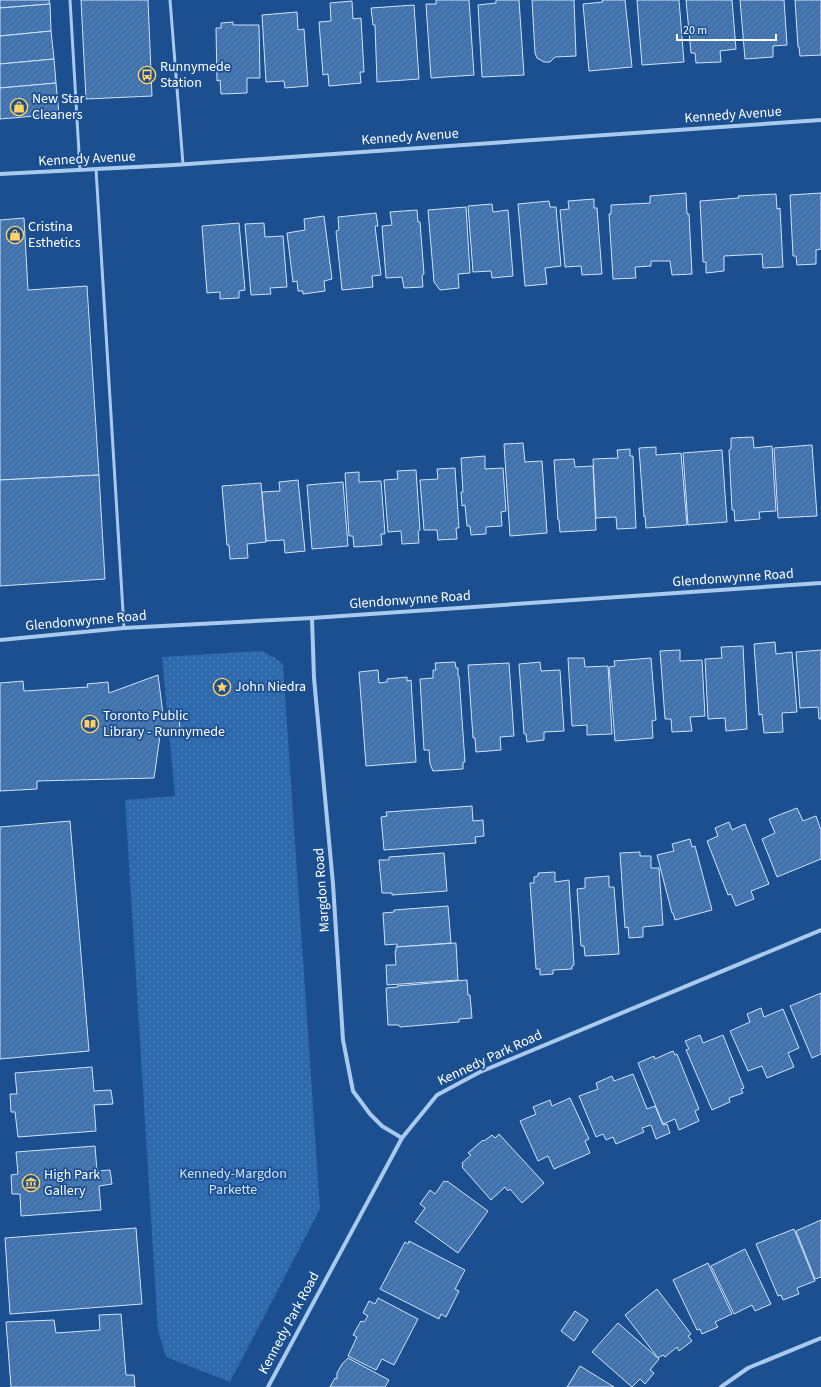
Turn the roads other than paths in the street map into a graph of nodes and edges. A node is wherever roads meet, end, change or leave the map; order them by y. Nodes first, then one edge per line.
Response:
1 (70, 0) edge
2 (170, 0) edge
3 (821, 120) edge
4 (183, 164) junction
5 (96, 169) junction
6 (80, 170) junction
7 (0, 174) edge
8 (821, 583) edge
9 (312, 618) junction
10 (124, 628) junction
11 (0, 640) edge
12 (821, 930) edge
13 (402, 1138) junction
14 (821, 1338) edge
15 (268, 1387) edge
16 (721, 1387) edge

1 - 6 lane
2 - 4 lane
3 - 4 street, Kennedy Avenue
4 - 5 street, Kennedy Avenue
5 - 6 street, Kennedy Avenue
5 - 10 lane
6 - 7 street, Kennedy Avenue
8 - 9 street, Glendonwynne Road
9 - 10 street, Glendonwynne Road
9 - 13 street, Margdon Road
10 - 11 street, Glendonwynne Road
12 - 13 street, Kennedy Park Road
13 - 15 street, Kennedy Park Road
14 - 16 street

